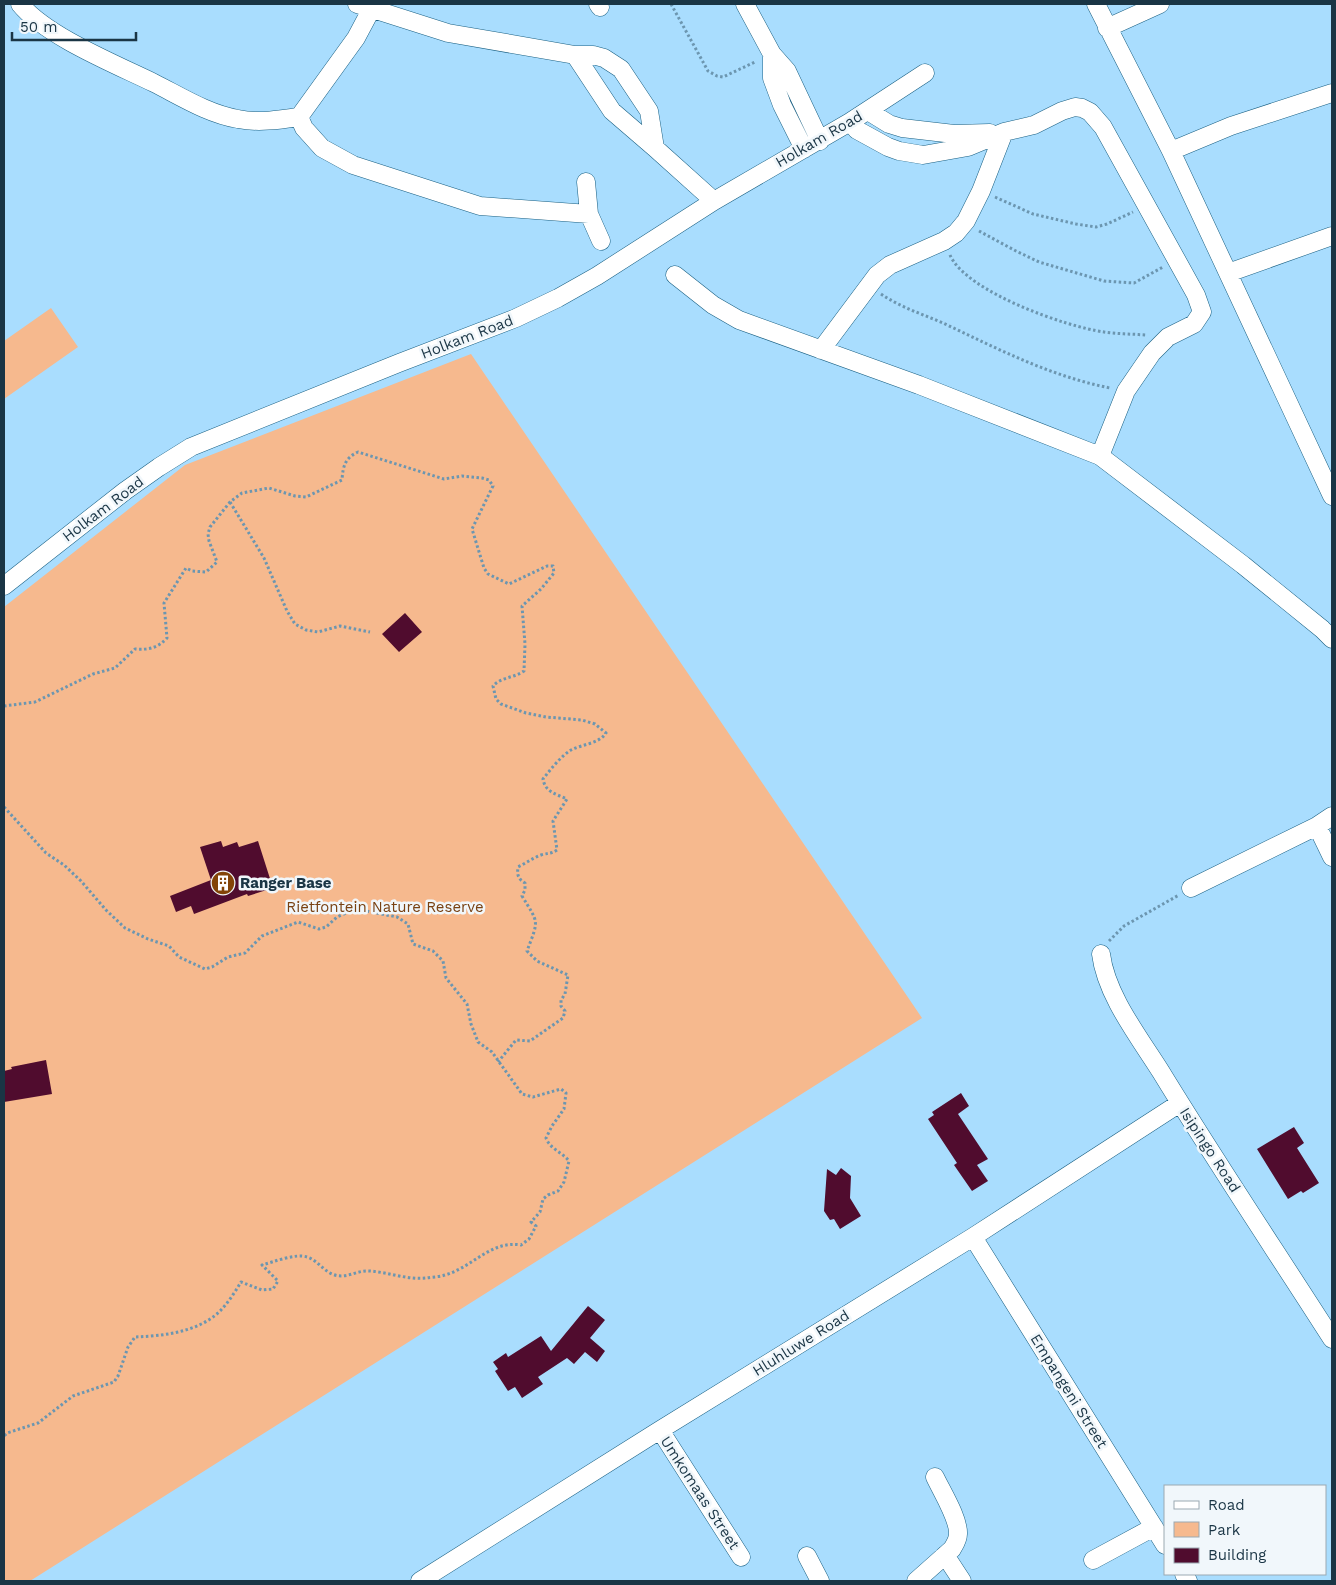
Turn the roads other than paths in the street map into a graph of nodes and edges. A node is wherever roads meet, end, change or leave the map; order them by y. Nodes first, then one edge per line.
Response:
1 (20, 4) edge
2 (745, 4) edge
3 (1096, 4) edge
4 (1160, 4) edge
5 (367, 5) edge
6 (1107, 28) junction
7 (772, 54) junction
8 (575, 55) junction
9 (925, 73) dead end
10 (1332, 93) edge
11 (868, 111) junction
12 (299, 117) junction
13 (850, 122) junction
14 (1004, 132) junction
15 (820, 141) junction
16 (655, 148) junction
17 (1171, 151) junction
18 (798, 152) junction
19 (586, 182) dead end
20 (714, 201) junction
21 (588, 214) junction
22 (1332, 236) edge
23 (601, 241) dead end
24 (1228, 272) junction
25 (675, 275) dead end
26 (821, 350) junction
27 (1100, 456) junction
28 (1332, 496) edge
29 (4, 586) edge
30 (1332, 639) edge
31 (1332, 816) edge
32 (1317, 826) junction
33 (1332, 857) edge
34 (1190, 888) road end
35 (1101, 954) road end
36 (1180, 1103) junction
37 (973, 1236) junction
38 (1332, 1339) edge
39 (660, 1430) junction
40 (936, 1477) dead end
41 (1154, 1528) junction
42 (1164, 1543) edge
43 (945, 1554) junction
44 (807, 1556) dead end
45 (741, 1557) dead end
46 (1093, 1560) dead end
47 (420, 1581) edge
48 (820, 1581) edge
49 (916, 1581) edge
50 (962, 1581) edge

1 - 12 street
2 - 7 street
3 - 6 street
4 - 6 street
5 - 8 street
5 - 12 street
6 - 17 street
7 - 15 street
7 - 18 street
8 - 16 street
8 - 16 street
9 - 11 street, Holkam Road
10 - 17 street
11 - 13 street, Holkam Road
11 - 14 street
12 - 21 street
13 - 14 street
13 - 15 street, Holkam Road
14 - 26 street
14 - 27 street
15 - 18 street, Holkam Road
16 - 20 street
17 - 24 street
18 - 20 street, Holkam Road
19 - 21 street
20 - 29 street, Holkam Road
21 - 23 street
22 - 24 street
24 - 28 street
25 - 26 street
26 - 27 street
27 - 30 street
31 - 32 street
32 - 33 street
32 - 34 street
35 - 36 street, Isipingo Road
36 - 37 street, Hluhluwe Road
36 - 38 street, Isipingo Road
37 - 39 street, Hluhluwe Road
37 - 41 street, Empangeni Street
39 - 45 street, Umkomaas Street
39 - 47 street, Hluhluwe Road
40 - 43 street
41 - 42 street, Empangeni Street
41 - 46 street
43 - 49 street
43 - 50 street
44 - 48 street

